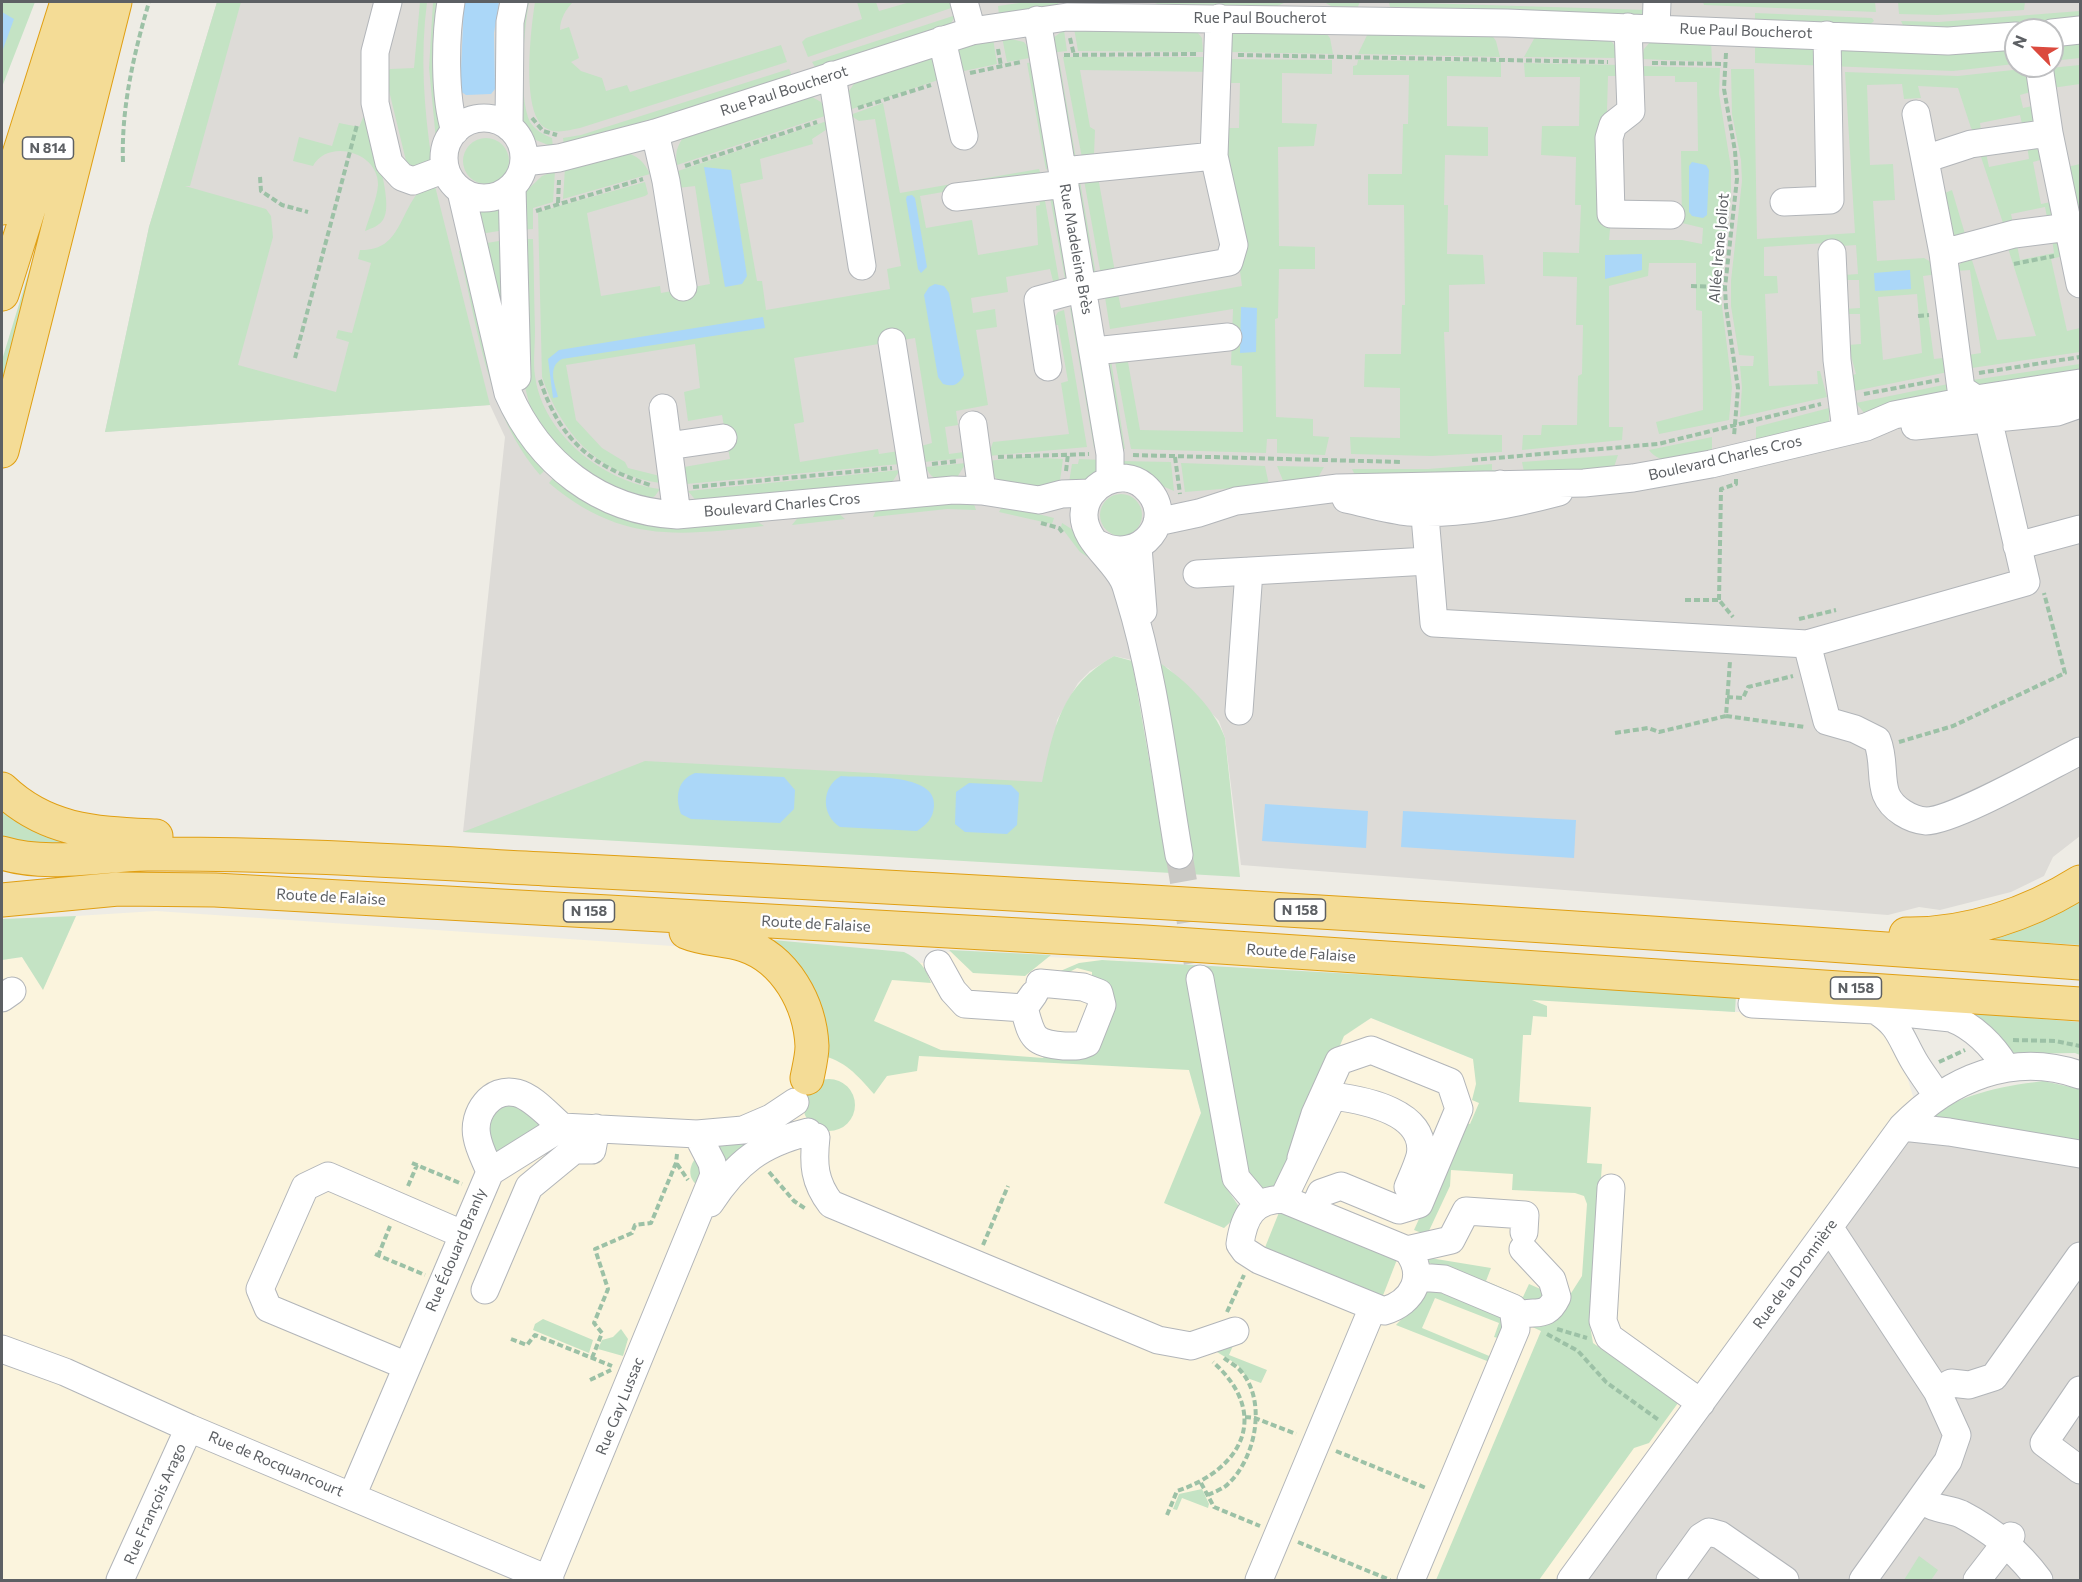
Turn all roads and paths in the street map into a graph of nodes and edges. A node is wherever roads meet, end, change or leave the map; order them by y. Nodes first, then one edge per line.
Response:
1 (94, 2) edge
2 (115, 2) edge
3 (149, 2) edge
4 (388, 2) edge
5 (451, 2) edge
6 (514, 2) edge
7 (964, 2) edge
8 (65, 8) edge
9 (1138, 9) edge
10 (1308, 10) edge
11 (1374, 10) edge
12 (1656, 15) edge
13 (1219, 18) junction
14 (1037, 20) junction
15 (1628, 27) junction
16 (2080, 30) edge
17 (972, 31) junction
18 (2064, 32) edge
19 (1827, 35) junction
20 (2004, 37) edge
21 (942, 40) junction
22 (1726, 40) dead end
23 (832, 75) junction
24 (2041, 78) edge
25 (355, 114) dead end
26 (1916, 114) dead end
27 (520, 120) junction
28 (455, 130) junction
29 (2, 132) edge
30 (568, 133) dead end
31 (655, 133) junction
32 (2049, 133) junction
33 (964, 136) dead end
34 (1214, 156) junction
35 (1925, 159) junction
36 (123, 162) dead end
37 (524, 162) junction
38 (445, 169) junction
39 (260, 177) dead end
40 (1064, 177) junction
41 (512, 187) junction
42 (461, 191) junction
43 (957, 197) dead end
44 (1784, 202) dead end
45 (2, 208) edge
46 (308, 212) dead end
47 (1671, 214) dead end
48 (2071, 239) junction
49 (1832, 253) dead end
50 (1943, 253) junction
51 (2014, 264) dead end
52 (862, 266) dead end
53 (2080, 284) edge
54 (1691, 286) dead end
55 (683, 287) dead end
56 (1725, 287) junction
57 (1083, 288) junction
58 (2, 294) edge
59 (1228, 337) dead end
60 (892, 342) dead end
61 (1094, 351) junction
62 (2080, 357) edge
63 (295, 358) dead end
64 (1048, 367) dead end
65 (2080, 383) edge
66 (1976, 392) junction
67 (2080, 404) edge
68 (663, 408) dead end
69 (973, 425) dead end
70 (1856, 428) junction
71 (723, 438) dead end
72 (668, 446) junction
73 (2, 451) edge
74 (543, 451) junction
75 (1734, 458) junction
76 (1584, 483) junction
77 (1500, 484) junction
78 (1101, 486) junction
79 (982, 491) junction
80 (1312, 492) junction
81 (916, 493) junction
82 (1151, 493) junction
83 (1039, 500) junction
84 (1236, 501) junction
85 (1425, 511) junction
86 (677, 515) junction
87 (1157, 522) junction
88 (2080, 529) edge
89 (1092, 535) junction
90 (2017, 546) junction
91 (1138, 547) junction
92 (1428, 561) junction
93 (1249, 571) junction
94 (1197, 574) dead end
95 (2043, 588) dead end
96 (1685, 600) dead end
97 (1719, 600) junction
98 (1732, 638) junction
99 (1143, 643) junction
100 (1808, 644) junction
101 (1814, 671) junction
102 (1728, 697) junction
103 (1239, 711) dead end
104 (1726, 716) junction
105 (1827, 721) junction
106 (1615, 733) dead end
107 (1879, 744) junction
108 (2080, 751) edge
109 (2, 789) edge
110 (2, 853) edge
111 (1179, 855) tunnel mouth
112 (366, 860) junction
113 (2080, 882) edge
114 (2, 900) edge
115 (646, 914) junction
116 (1777, 940) junction
117 (2080, 963) edge
118 (938, 964) dead end
119 (1200, 980) tunnel mouth
120 (1752, 1004) dead end
121 (2080, 1004) edge
122 (1024, 1008) junction
123 (1875, 1010) junction
124 (2005, 1066) junction
125 (2080, 1075) edge
126 (801, 1090) joint
127 (1937, 1096) junction
128 (562, 1127) junction
129 (1902, 1127) junction
130 (596, 1128) junction
131 (687, 1142) junction
132 (2080, 1154) edge
133 (1302, 1158) junction
134 (412, 1163) dead end
135 (490, 1172) junction
136 (466, 1186) dead end
137 (1008, 1186) dead end
138 (1611, 1188) dead end
139 (1270, 1202) junction
140 (1399, 1210) junction
141 (1313, 1211) junction
142 (1829, 1227) junction
143 (692, 1232) junction
144 (462, 1234) junction
145 (1397, 1245) junction
146 (375, 1254) dead end
147 (2080, 1256) edge
148 (975, 1263) junction
149 (1246, 1269) dead end
150 (428, 1276) dead end
151 (1418, 1277) junction
152 (1239, 1284) dead end
153 (485, 1290) dead end
154 (1373, 1307) junction
155 (1516, 1319) junction
156 (1553, 1327) dead end
157 (1235, 1331) dead end
158 (1609, 1337) junction
159 (512, 1339) dead end
160 (2, 1349) edge
161 (592, 1358) junction
162 (407, 1366) junction
163 (590, 1380) dead end
164 (2080, 1390) edge
165 (1937, 1391) junction
166 (1701, 1403) junction
167 (1245, 1417) junction
168 (1255, 1418) junction
169 (1668, 1427) dead end
170 (189, 1428) junction
171 (1317, 1443) junction
172 (2080, 1470) edge
173 (1208, 1495) dead end
174 (1925, 1495) junction
175 (352, 1496) junction
176 (1446, 1496) junction
177 (1167, 1515) dead end
178 (2008, 1540) junction
179 (1873, 1577) edge
180 (1779, 1579) edge
181 (549, 1580) edge
182 (120, 1581) edge
183 (1259, 1581) edge
184 (1411, 1581) edge
185 (1571, 1581) edge
186 (1670, 1581) edge
187 (1977, 1581) edge
188 (2039, 1581) edge

1 - 58 highway, N 814
2 - 73 highway, N 814
3 - 36 path
4 - 38 street
5 - 28 street
6 - 27 street
7 - 17 street
8 - 29 highway, N 814
8 - 45 highway, N 814
9 - 13 street, Rue Paul Boucherot
9 - 14 street, Rue Paul Boucherot
10 - 11 street, Rue Paul Boucherot
10 - 13 street, Rue Paul Boucherot
11 - 15 street, Rue Paul Boucherot
12 - 15 street, Rue Paul Boucherot
12 - 19 street, Rue Paul Boucherot
13 - 34 street
14 - 17 street, Rue Paul Boucherot
14 - 40 street, Rue Madeleine Brès
15 - 47 street
16 - 18 street
17 - 21 street, Rue Paul Boucherot
19 - 20 street, Rue Paul Boucherot
19 - 44 street
21 - 23 street, Rue Paul Boucherot
21 - 33 street
22 - 56 path, Allée Irène Joliot
23 - 31 street, Rue Paul Boucherot
23 - 52 street
24 - 32 street
25 - 63 path
26 - 35 street
27 - 28 street
27 - 30 path
27 - 37 street
28 - 38 street
31 - 37 street, Rue Paul Boucherot
31 - 55 street
32 - 35 street
32 - 48 street
34 - 40 street
34 - 57 street
35 - 50 street
37 - 41 street
38 - 42 street
39 - 46 path
40 - 43 street
40 - 57 street, Rue Madeleine Brès
41 - 42 street
41 - 74 street
42 - 74 street
48 - 50 street
48 - 51 path
48 - 53 street
49 - 70 street
50 - 66 street
54 - 56 path
56 - 75 path, Allée Irène Joliot
57 - 61 street, Rue Madeleine Brès
57 - 64 street
59 - 61 street
60 - 81 street
61 - 78 street, Rue Madeleine Brès
62 - 66 path
65 - 66 street, Boulevard Charles Cros
66 - 67 street, Boulevard Charles Cros
66 - 70 street, Boulevard Charles Cros
66 - 90 street
68 - 72 street
69 - 79 street
70 - 75 street, Boulevard Charles Cros
71 - 72 street
72 - 86 street
74 - 86 street, Boulevard Charles Cros
75 - 76 street, Boulevard Charles Cros
75 - 97 path, Allée Irène Joliot
76 - 77 street, Boulevard Charles Cros
76 - 85 street, Boulevard Charles Cros
77 - 80 street, Boulevard Charles Cros
77 - 85 street
78 - 82 street
78 - 83 street, Boulevard Charles Cros
78 - 89 street
79 - 81 street, Boulevard Charles Cros
79 - 83 street, Boulevard Charles Cros
80 - 84 street, Boulevard Charles Cros
80 - 85 street, Boulevard Charles Cros
81 - 86 street, Boulevard Charles Cros
82 - 84 street, Boulevard Charles Cros
82 - 87 street
83 - 89 street, Boulevard Charles Cros
84 - 87 street, Boulevard Charles Cros
85 - 92 street
87 - 91 street
88 - 90 street
89 - 91 street
89 - 99 street
90 - 100 street
91 - 99 street
92 - 93 street
92 - 98 street
93 - 94 street
93 - 103 street
95 - 107 path
96 - 97 path
97 - 98 path
98 - 100 street
98 - 102 path
99 - 111 street
100 - 101 street
101 - 102 path
101 - 105 street
102 - 104 path
104 - 105 path
104 - 106 path
105 - 107 street
107 - 108 street
109 - 112 highway, N 158
110 - 112 highway, N 158
112 - 116 highway, N 158
113 - 116 highway, N 158
114 - 115 highway, Route de Falaise / N 158
115 - 121 highway, Route de Falaise / N 158
115 - 126 highway, N 158
116 - 117 highway, N 158
118 - 122 street
119 - 139 street
120 - 123 street
122 - 122 street
123 - 124 street
123 - 127 street
124 - 125 street, Rue de la Dronnière
124 - 127 street, Rue de la Dronnière
126 - 131 street
127 - 129 street, Rue de la Dronnière
128 - 130 street
128 - 135 street, Rue Édouard Branly
128 - 135 street
129 - 132 street
129 - 142 street, Rue de la Dronnière
130 - 131 street
130 - 153 street
131 - 143 street, Rue Gay Lussac
131 - 161 path
133 - 139 street
133 - 140 street
133 - 140 street
134 - 136 path
135 - 144 street, Rue Édouard Branly
137 - 148 path
138 - 158 street
139 - 141 street
139 - 154 street
140 - 141 street
140 - 145 street
141 - 145 street
142 - 165 street
142 - 166 street, Rue de la Dronnière
143 - 148 street, Rue Gay Lussac
143 - 181 street, Rue Gay Lussac
144 - 162 street, Rue Édouard Branly
144 - 162 street
145 - 151 street
145 - 155 street
146 - 150 path
147 - 165 street
148 - 157 street
149 - 152 path
151 - 154 street
151 - 155 street
154 - 171 street
155 - 169 path
155 - 176 street
156 - 158 path
158 - 166 street
159 - 161 path
160 - 170 street, Rue de Rocquancourt
161 - 163 path
162 - 175 street, Rue Édouard Branly
164 - 172 street
165 - 174 street
166 - 185 street, Rue de la Dronnière
167 - 168 path
167 - 168 path
167 - 177 path
168 - 171 path
168 - 173 path
170 - 175 street, Rue de Rocquancourt
170 - 182 street, Rue François Arago
171 - 176 path
171 - 183 street
174 - 178 street
174 - 179 street
175 - 181 street, Rue de Rocquancourt
176 - 184 street
178 - 187 street
178 - 188 street
180 - 186 street

